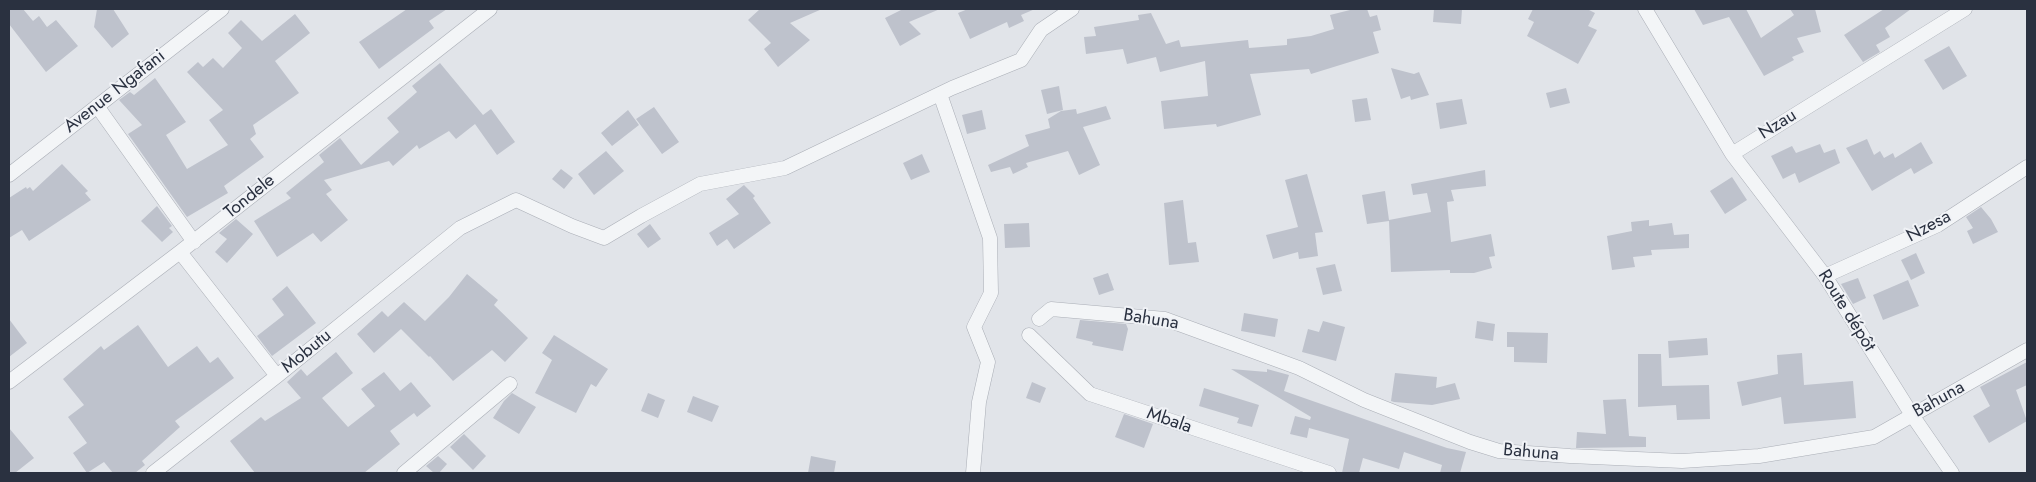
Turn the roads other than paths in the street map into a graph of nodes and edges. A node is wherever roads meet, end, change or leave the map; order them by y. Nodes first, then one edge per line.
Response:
1 (222, 9) edge
2 (490, 9) edge
3 (1072, 9) edge
4 (1965, 9) edge
5 (1650, 10) edge
6 (940, 94) junction
7 (97, 106) junction
8 (1732, 154) junction
9 (2027, 167) edge
10 (9, 175) edge
11 (194, 242) junction
12 (180, 252) junction
13 (1825, 276) junction
14 (1039, 319) dead end
15 (1029, 335) dead end
16 (2027, 350) edge
17 (278, 376) junction
18 (9, 382) edge
19 (510, 384) dead end
20 (1912, 415) junction
21 (153, 473) edge
22 (404, 473) edge
23 (974, 473) edge
24 (1329, 473) edge
25 (1952, 473) edge

1 - 7 street, Avenue Ngafani
2 - 11 street, Tondele
3 - 6 street
4 - 8 street, Nzau
5 - 8 street
6 - 17 street, Mobutu
6 - 23 street
7 - 10 street, Avenue Ngafani
7 - 11 street
8 - 13 street, Route dépôt
9 - 13 street, Nzesa
11 - 12 street, Tondele
12 - 17 street
12 - 18 street, Tondele
13 - 20 street, Route dépôt
14 - 20 street, Bahuna
15 - 24 street, Mbala
16 - 20 street, Bahuna
17 - 21 street, Mobutu
19 - 22 street
20 - 25 street, Route dépôt

